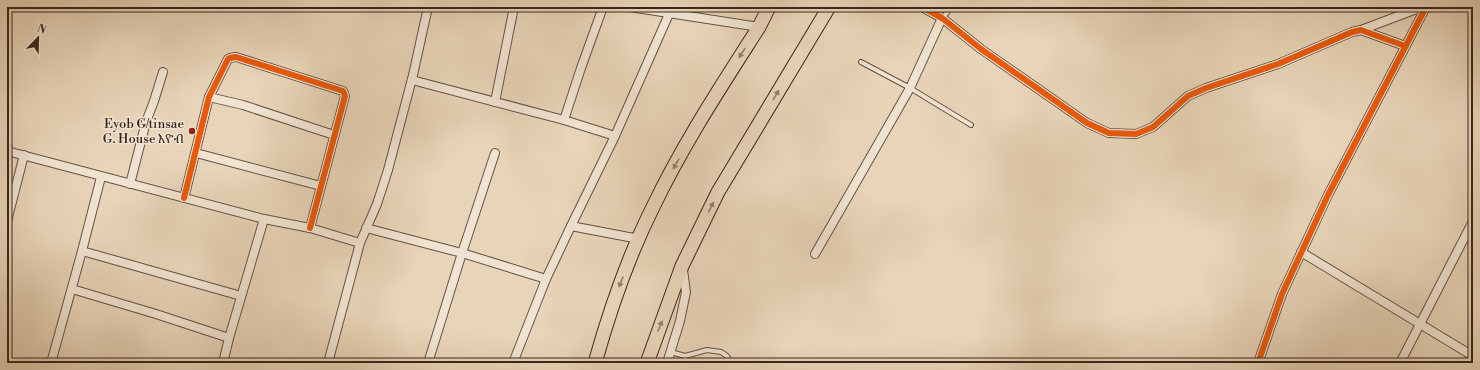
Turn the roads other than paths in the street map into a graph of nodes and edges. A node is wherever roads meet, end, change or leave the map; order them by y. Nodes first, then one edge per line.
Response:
1 (428, 7) edge
2 (514, 7) edge
3 (604, 7) edge
4 (630, 7) edge
5 (769, 7) edge
6 (829, 7) edge
7 (922, 7) edge
8 (951, 7) edge
9 (1422, 7) edge
10 (1426, 7) edge
11 (669, 14) junction
12 (942, 18) junction
13 (759, 27) junction
14 (1361, 30) junction
15 (1405, 46) junction
16 (861, 62) dead end
17 (163, 72) dead end
18 (412, 80) junction
19 (910, 88) junction
20 (210, 97) junction
21 (495, 102) junction
22 (564, 120) junction
23 (971, 125) dead end
24 (334, 135) junction
25 (614, 136) junction
26 (7, 151) edge
27 (196, 153) junction
28 (495, 153) dead end
29 (24, 155) junction
30 (101, 177) junction
31 (130, 184) junction
32 (321, 186) junction
33 (184, 198) junction
34 (264, 219) junction
35 (7, 221) edge
36 (1473, 221) edge
37 (571, 226) junction
38 (310, 228) junction
39 (366, 228) junction
40 (639, 239) junction
41 (360, 243) junction
42 (82, 251) junction
43 (1301, 252) junction
44 (462, 253) junction
45 (815, 254) dead end
46 (682, 266) junction
47 (546, 279) junction
48 (72, 289) junction
49 (241, 296) junction
50 (1421, 324) junction
51 (229, 338) junction
52 (670, 352) junction
53 (1473, 356) edge
54 (51, 363) edge
55 (223, 363) edge
56 (328, 363) edge
57 (428, 363) edge
58 (513, 363) edge
59 (595, 363) edge
60 (647, 363) edge
61 (667, 363) edge
62 (731, 363) edge
63 (1258, 363) edge
64 (1400, 363) edge

1 - 18 street
2 - 21 street
3 - 22 street
4 - 11 street
5 - 13 main road
46 -> 6 main road
7 - 12 street
8 - 12 lane
9 - 14 street
10 - 15 street
11 - 13 street
11 - 25 street
12 - 14 street
12 - 19 street
13 -> 40 main road
14 - 15 street
15 - 43 street
16 - 19 lane
17 - 31 street
18 - 21 street
18 - 39 street
19 - 23 lane
19 - 45 street
20 - 24 street
20 - 24 street
20 - 27 street
21 - 22 street
22 - 25 street
24 - 32 street
25 - 37 street
26 - 29 street
27 - 32 street
27 - 33 street
28 - 44 street
29 - 30 street
29 - 35 street
30 - 31 street
30 - 42 street
31 - 33 street
32 - 38 street
33 - 34 street
34 - 38 street
34 - 49 street
36 - 50 street
37 - 40 street
37 - 47 street
38 - 41 street
39 - 41 street
39 - 44 street
40 -> 59 main road
41 - 56 street
42 - 48 street
42 - 49 street
43 - 50 street
43 - 63 street
44 - 47 street
44 - 57 street
46 - 52 street
60 -> 46 main road
47 - 58 street
48 - 51 street
48 - 54 street
49 - 51 street
50 - 53 street
50 - 64 street
51 - 55 street
52 - 61 street
52 - 62 lane

